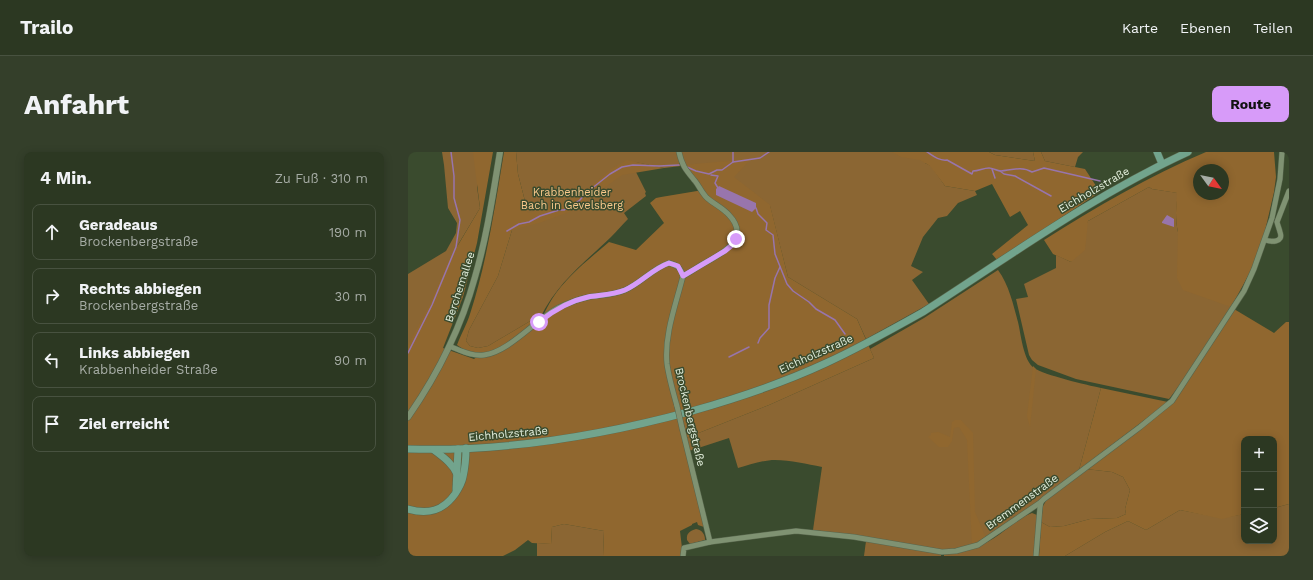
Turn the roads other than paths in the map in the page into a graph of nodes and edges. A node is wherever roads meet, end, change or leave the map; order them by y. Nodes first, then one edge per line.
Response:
1 (500, 152) edge
2 (678, 152) edge
3 (1157, 152) edge
4 (1188, 152) edge
5 (1282, 152) edge
6 (1162, 164) junction
7 (1289, 191) edge
8 (1265, 240) junction
9 (683, 276) junction
10 (449, 346) junction
11 (408, 417) edge
12 (466, 448) junction
13 (408, 449) edge
14 (458, 449) junction
15 (434, 450) junction
16 (458, 474) junction
17 (456, 492) junction
18 (1041, 502) junction
19 (408, 509) edge
20 (710, 542) junction
21 (683, 556) edge
22 (1036, 556) edge

1 - 10 street, Berchemallee
2 - 9 street
3 - 6 main road
4 - 6 main road, Eichholzstraße
5 - 8 street, Bremmenstraße
6 - 12 main road, Eichholzstraße
7 - 8 street
8 - 18 street, Bremmenstraße
9 - 10 street
9 - 20 street, Brockenbergstraße, bridge
10 - 11 street, Berchemallee
12 - 14 main road, Eichholzstraße
12 - 17 main road
13 - 15 main road, Eichholzstraße
14 - 15 main road, Eichholzstraße
14 - 16 main road
15 - 16 main road
16 - 17 main road
17 - 19 main road
18 - 20 street, Bremmenstraße
18 - 22 street
20 - 21 street, Bremmenstraße

